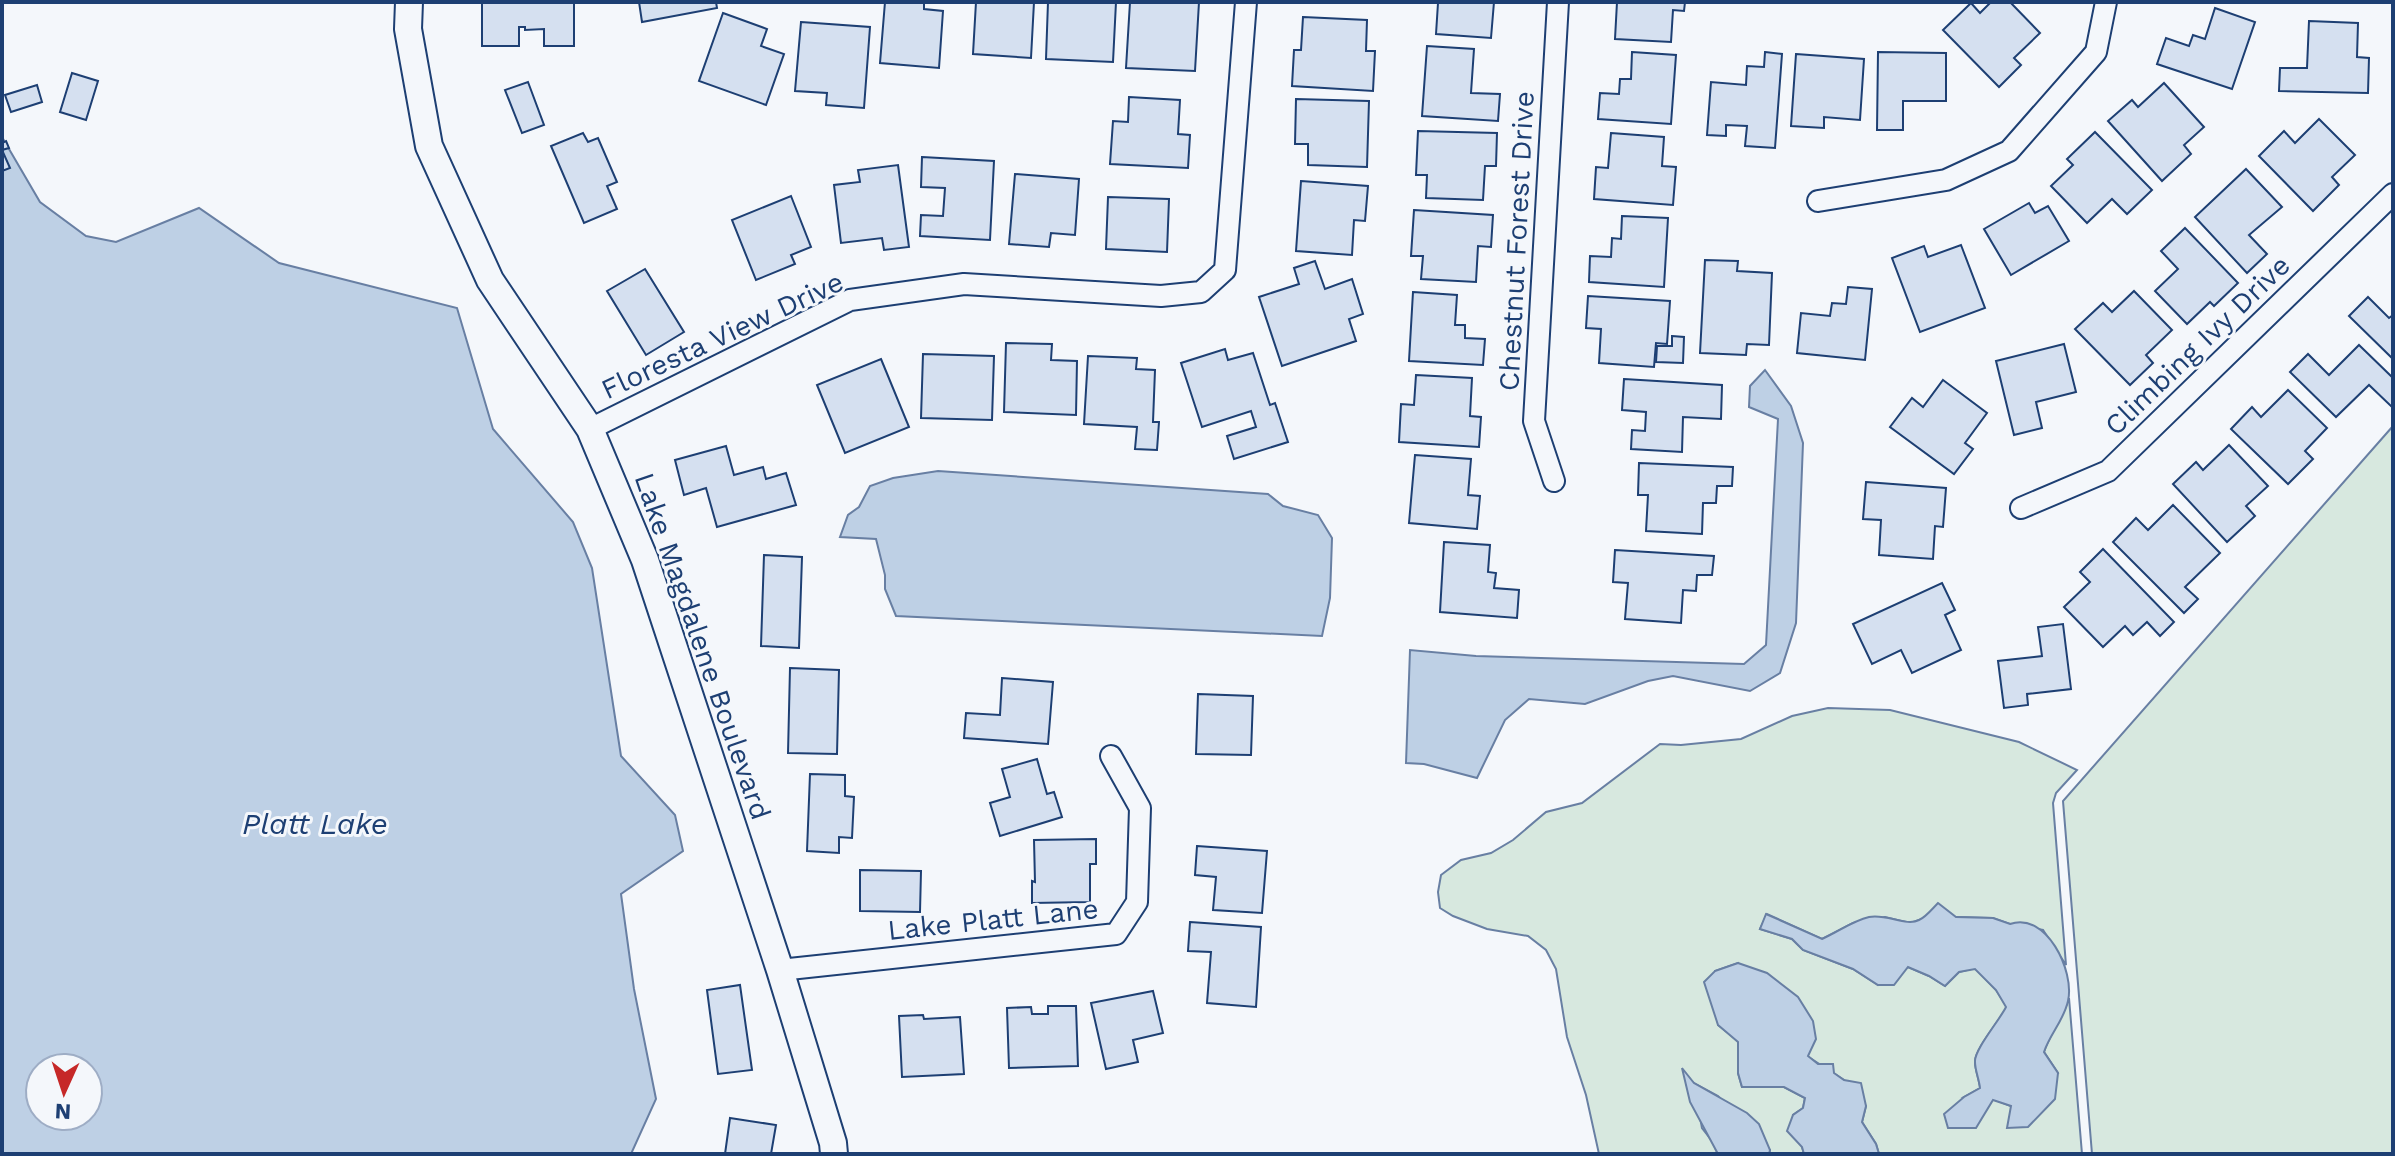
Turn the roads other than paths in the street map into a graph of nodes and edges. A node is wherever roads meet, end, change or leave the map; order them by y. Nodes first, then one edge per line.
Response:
1 (409, 2) edge
2 (1246, 2) edge
3 (1558, 2) edge
4 (2106, 2) edge
5 (2393, 194) edge
6 (1818, 201) dead end
7 (590, 429) junction
8 (1554, 481) dead end
9 (2021, 508) dead end
10 (1111, 756) dead end
11 (780, 970) junction
12 (834, 1154) edge

1 - 7 street, Lake Magdalene Boulevard
2 - 7 street, Floresta View Drive
3 - 8 street, Chestnut Forest Drive
4 - 6 street
5 - 9 street, Climbing Ivy Drive
7 - 11 street, Lake Magdalene Boulevard
10 - 11 street, Lake Platt Lane
11 - 12 street, Lake Magdalene Boulevard

